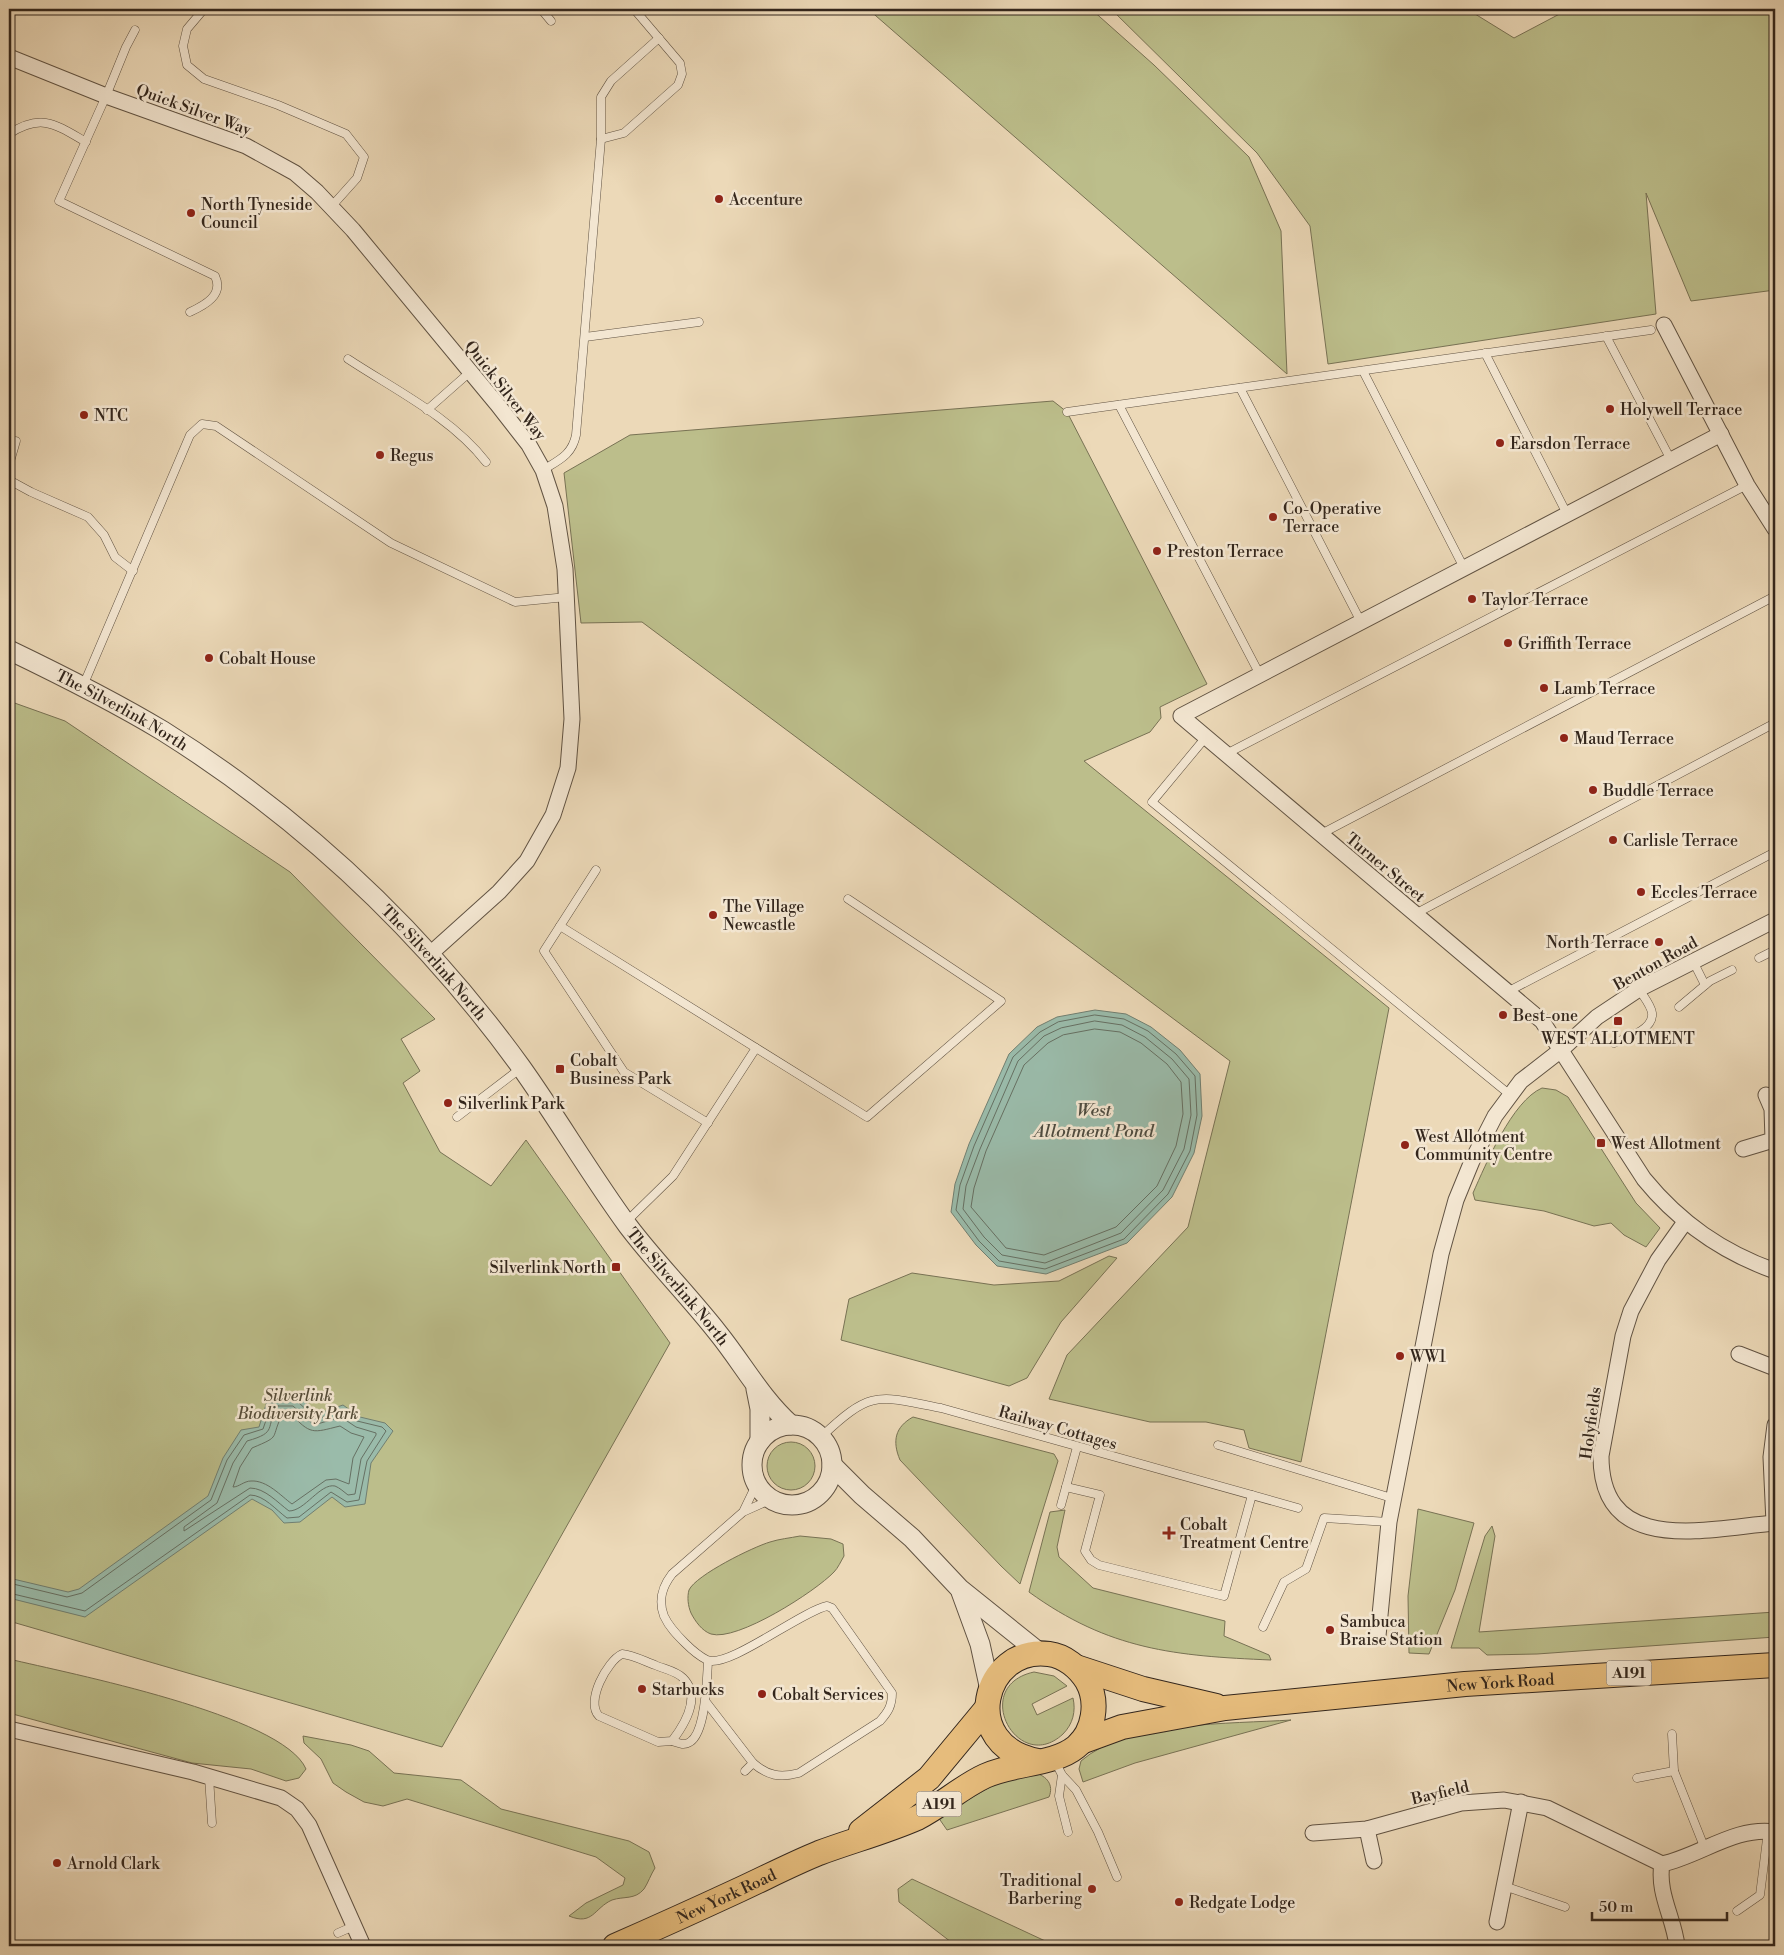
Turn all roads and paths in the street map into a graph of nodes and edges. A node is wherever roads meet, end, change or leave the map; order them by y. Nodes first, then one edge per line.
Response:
1 (204, 9) edge
2 (541, 9) edge
3 (634, 9) edge
4 (552, 21) dead end
5 (135, 30) dead end
6 (658, 38) junction
7 (9, 57) edge
8 (106, 96) junction
9 (9, 134) edge
10 (601, 139) junction
11 (86, 142) junction
12 (331, 207) junction
13 (190, 312) dead end
14 (698, 322) dead end
15 (1657, 327) joint
16 (1606, 336) junction
17 (585, 337) junction
18 (1485, 353) junction
19 (348, 359) dead end
20 (1363, 370) junction
21 (470, 372) junction
22 (1240, 388) junction
23 (1119, 405) junction
24 (427, 410) junction
25 (1067, 412) dead end
26 (1721, 434) junction
27 (16, 441) dead end
28 (1671, 460) junction
29 (486, 462) dead end
30 (9, 466) edge
31 (543, 470) junction
32 (9, 480) edge
33 (1747, 485) junction
34 (1567, 514) junction
35 (1775, 529) edge
36 (1464, 568) junction
37 (133, 571) junction
38 (1775, 596) edge
39 (567, 597) junction
40 (1361, 622) junction
41 (9, 650) edge
42 (1260, 675) junction
43 (83, 686) junction
44 (1775, 723) edge
45 (1206, 737) junction
46 (1226, 754) junction
47 (1320, 834) junction
48 (1775, 852) edge
49 (596, 870) dead end
50 (848, 899) dead end
51 (1415, 914) junction
52 (1775, 920) edge
53 (560, 926) junction
54 (1775, 950) edge
55 (429, 955) junction
56 (1759, 958) dead end
57 (1693, 962) junction
58 (1732, 970) dead end
59 (1705, 986) junction
60 (1639, 988) junction
61 (1507, 992) junction
62 (1679, 1007) dead end
63 (1614, 1043) dead end
64 (756, 1048) junction
65 (1561, 1050) junction
66 (521, 1068) junction
67 (1510, 1094) junction
68 (1766, 1095) dead end
69 (458, 1117) dead end
70 (708, 1123) junction
71 (1774, 1143) edge
72 (1743, 1150) dead end
73 (1686, 1222) junction
74 (625, 1223) junction
75 (1775, 1271) edge
76 (1739, 1354) dead end
77 (1775, 1368) edge
78 (756, 1387) junction
79 (791, 1425) junction
80 (1775, 1425) edge
81 (821, 1437) junction
82 (760, 1441) junction
83 (1218, 1445) dead end
84 (1077, 1447) junction
85 (832, 1465) junction
86 (757, 1483) junction
87 (1066, 1487) junction
88 (819, 1494) junction
89 (862, 1495) junction
90 (1252, 1495) junction
91 (772, 1499) junction
92 (1395, 1499) junction
93 (1061, 1505) dead end
94 (1298, 1508) dead end
95 (743, 1512) junction
96 (1390, 1522) junction
97 (1775, 1523) edge
98 (960, 1588) junction
99 (1263, 1627) dead end
100 (1378, 1636) dead end
101 (1041, 1654) junction
102 (708, 1660) junction
103 (1775, 1664) edge
104 (1076, 1667) junction
105 (988, 1699) junction
106 (706, 1702) junction
107 (1225, 1708) junction
108 (9, 1729) edge
109 (1672, 1734) dead end
110 (672, 1741) junction
111 (1081, 1742) junction
112 (753, 1762) junction
113 (1051, 1765) junction
114 (746, 1771) dead end
115 (1674, 1772) junction
116 (209, 1777) junction
117 (1637, 1778) dead end
118 (1521, 1802) junction
119 (212, 1823) dead end
120 (1368, 1829) junction
121 (1772, 1831) edge
122 (1068, 1832) dead end
123 (1313, 1833) dead end
124 (1705, 1849) junction
125 (828, 1850) junction
126 (1374, 1861) dead end
127 (1662, 1864) junction
128 (1116, 1877) dead end
129 (1504, 1886) junction
130 (1565, 1907) dead end
131 (1737, 1911) dead end
132 (1497, 1922) dead end
133 (354, 1926) junction
134 (338, 1934) dead end
135 (363, 1946) edge
136 (615, 1946) edge
137 (1677, 1946) edge

1 - 12 lane
2 - 4 lane
3 - 6 lane
5 - 8 lane
6 - 10 lane
6 - 10 lane
7 - 8 street, Quick Silver Way
8 - 11 lane
8 - 12 street, Quick Silver Way
9 - 11 lane
10 - 17 lane
11 - 13 lane
12 - 21 street, Quick Silver Way
14 - 17 lane
15 - 16 lane
15 - 26 street
16 - 18 lane
16 - 28 lane
17 - 31 lane
18 - 20 lane
18 - 34 lane
19 - 24 lane
20 - 22 lane
20 - 36 lane
21 - 24 lane
21 - 31 street, Quick Silver Way
22 - 23 lane
22 - 40 lane
23 - 25 lane
23 - 42 lane
24 - 29 lane
26 - 28 street
26 - 33 street
27 - 30 lane
28 - 34 street
31 - 39 street, Quick Silver Way
32 - 37 lane
33 - 35 street
33 - 46 lane
34 - 36 street
36 - 40 street
37 - 39 lane
37 - 43 lane
38 - 47 lane
39 - 55 street, Quick Silver Way
40 - 42 street
41 - 43 street, The Silverlink North
42 - 45 street, Turner Street
43 - 55 street, The Silverlink North
44 - 51 lane
45 - 46 street, Turner Street
45 - 67 lane
46 - 47 street, Turner Street
47 - 51 street, Turner Street
48 - 61 lane
49 - 53 lane
50 - 64 lane
51 - 61 street, Turner Street
52 - 57 street, Benton Road
53 - 64 lane
53 - 70 lane
54 - 56 lane
55 - 66 street, The Silverlink North
57 - 59 lane
57 - 60 street, Benton Road
58 - 59 lane
59 - 62 lane
60 - 63 lane
60 - 65 street, Benton Road
61 - 65 street, Turner Street
64 - 70 lane
65 - 67 street, Benton Road
65 - 73 street
66 - 69 lane
66 - 74 street, The Silverlink North
67 - 92 street, Benton Road
68 - 71 street
70 - 74 lane
71 - 72 street
73 - 75 street
73 - 97 street, Holyfields
74 - 78 street, The Silverlink North
76 - 77 street
78 - 79 street, The Silverlink North
78 - 82 street, The Silverlink North
79 - 81 street
79 - 82 street
80 - 97 street, Holyfields
81 - 84 lane, Railway Cottages
81 - 85 street
82 - 86 street
83 - 92 lane
84 - 87 lane
84 - 90 lane, Railway Cottages
85 - 88 street
85 - 89 street
86 - 91 street
86 - 95 lane
87 - 90 lane
87 - 93 lane
88 - 89 street
88 - 91 street
89 - 98 street
90 - 94 lane, Railway Cottages
91 - 95 lane
92 - 96 street, Benton Road
95 - 102 lane
96 - 99 lane
96 - 100 street, Benton Road
98 - 101 street
98 - 105 street
101 - 104 main road, New York Road / A191
101 - 105 main road, New York Road / A191
102 - 106 lane
102 - 112 lane
103 - 107 main road, New York Road / A191
104 - 107 main road, New York Road / A191
104 - 111 main road
105 - 113 main road
105 - 125 main road, New York Road / A191
106 - 110 lane
106 - 112 lane
107 - 111 main road, New York Road / A191
108 - 116 street
109 - 115 lane
110 - 110 lane
111 - 113 main road, New York Road / A191
112 - 114 lane
113 - 122 lane
113 - 125 main road, New York Road / A191
113 - 128 lane
115 - 117 lane
115 - 124 lane
116 - 119 lane
116 - 133 street
118 - 120 street, Bayfield
118 - 127 street, Bayfield
118 - 129 street
120 - 123 street, Bayfield
120 - 126 street
121 - 124 street
121 - 131 lane
124 - 127 street
125 - 136 main road, New York Road / A191
127 - 137 street
129 - 130 lane
129 - 132 street
133 - 134 lane
133 - 135 street

